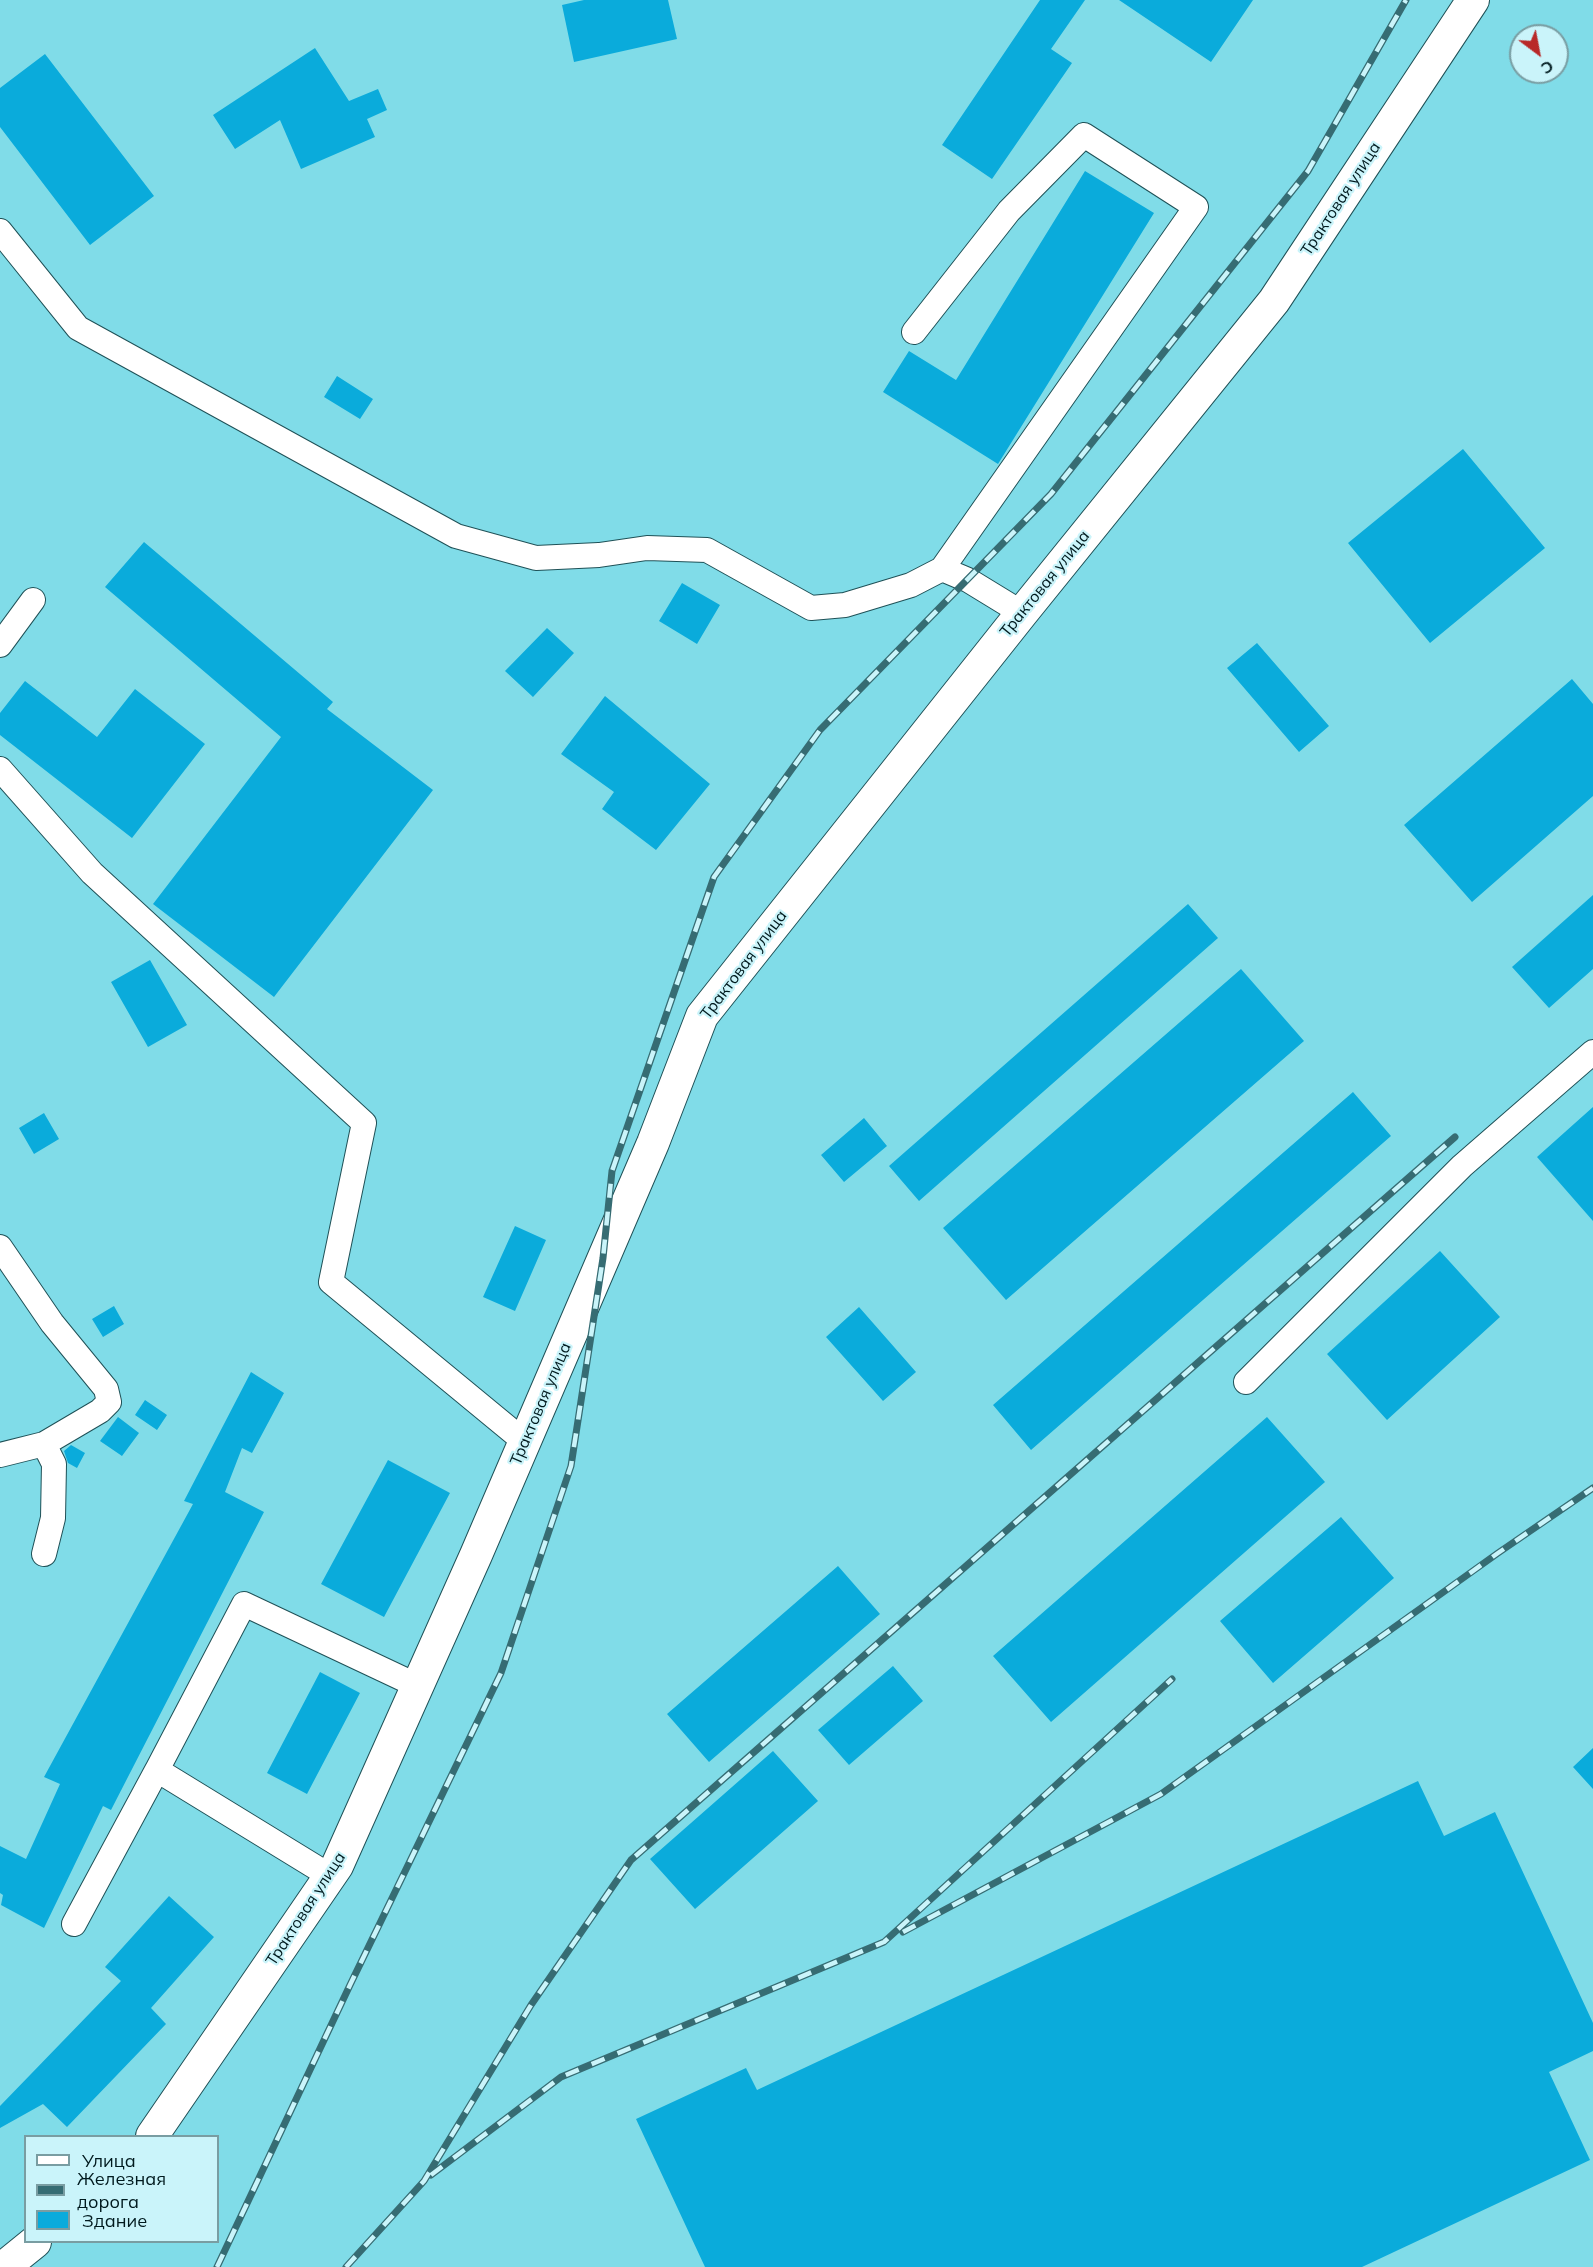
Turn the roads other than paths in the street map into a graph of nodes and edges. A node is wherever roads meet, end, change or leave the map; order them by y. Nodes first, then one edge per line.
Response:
1 (1473, 0) edge
2 (0, 231) edge
3 (915, 332) dead end
4 (942, 569) junction
5 (33, 600) dead end
6 (1022, 613) junction
7 (0, 645) edge
8 (0, 769) edge
9 (1593, 1052) edge
10 (0, 1247) edge
11 (1246, 1382) dead end
12 (525, 1442) junction
13 (44, 1444) junction
14 (0, 1455) edge
15 (44, 1554) dead end
16 (418, 1686) junction
17 (157, 1770) junction
18 (330, 1876) junction
19 (74, 1924) dead end
20 (153, 2135) edge
21 (33, 2243) edge
22 (4, 2267) edge

1 - 6 main road, Трактовая улица
2 - 4 street
3 - 4 street
4 - 6 street
5 - 7 street
6 - 12 main road, Трактовая улица
8 - 12 street
9 - 11 street
10 - 13 street
12 - 16 main road, Трактовая улица
13 - 14 street
13 - 15 street
16 - 17 street
16 - 18 main road, Трактовая улица
17 - 18 street
17 - 19 street
18 - 20 main road, Трактовая улица
21 - 22 main road

